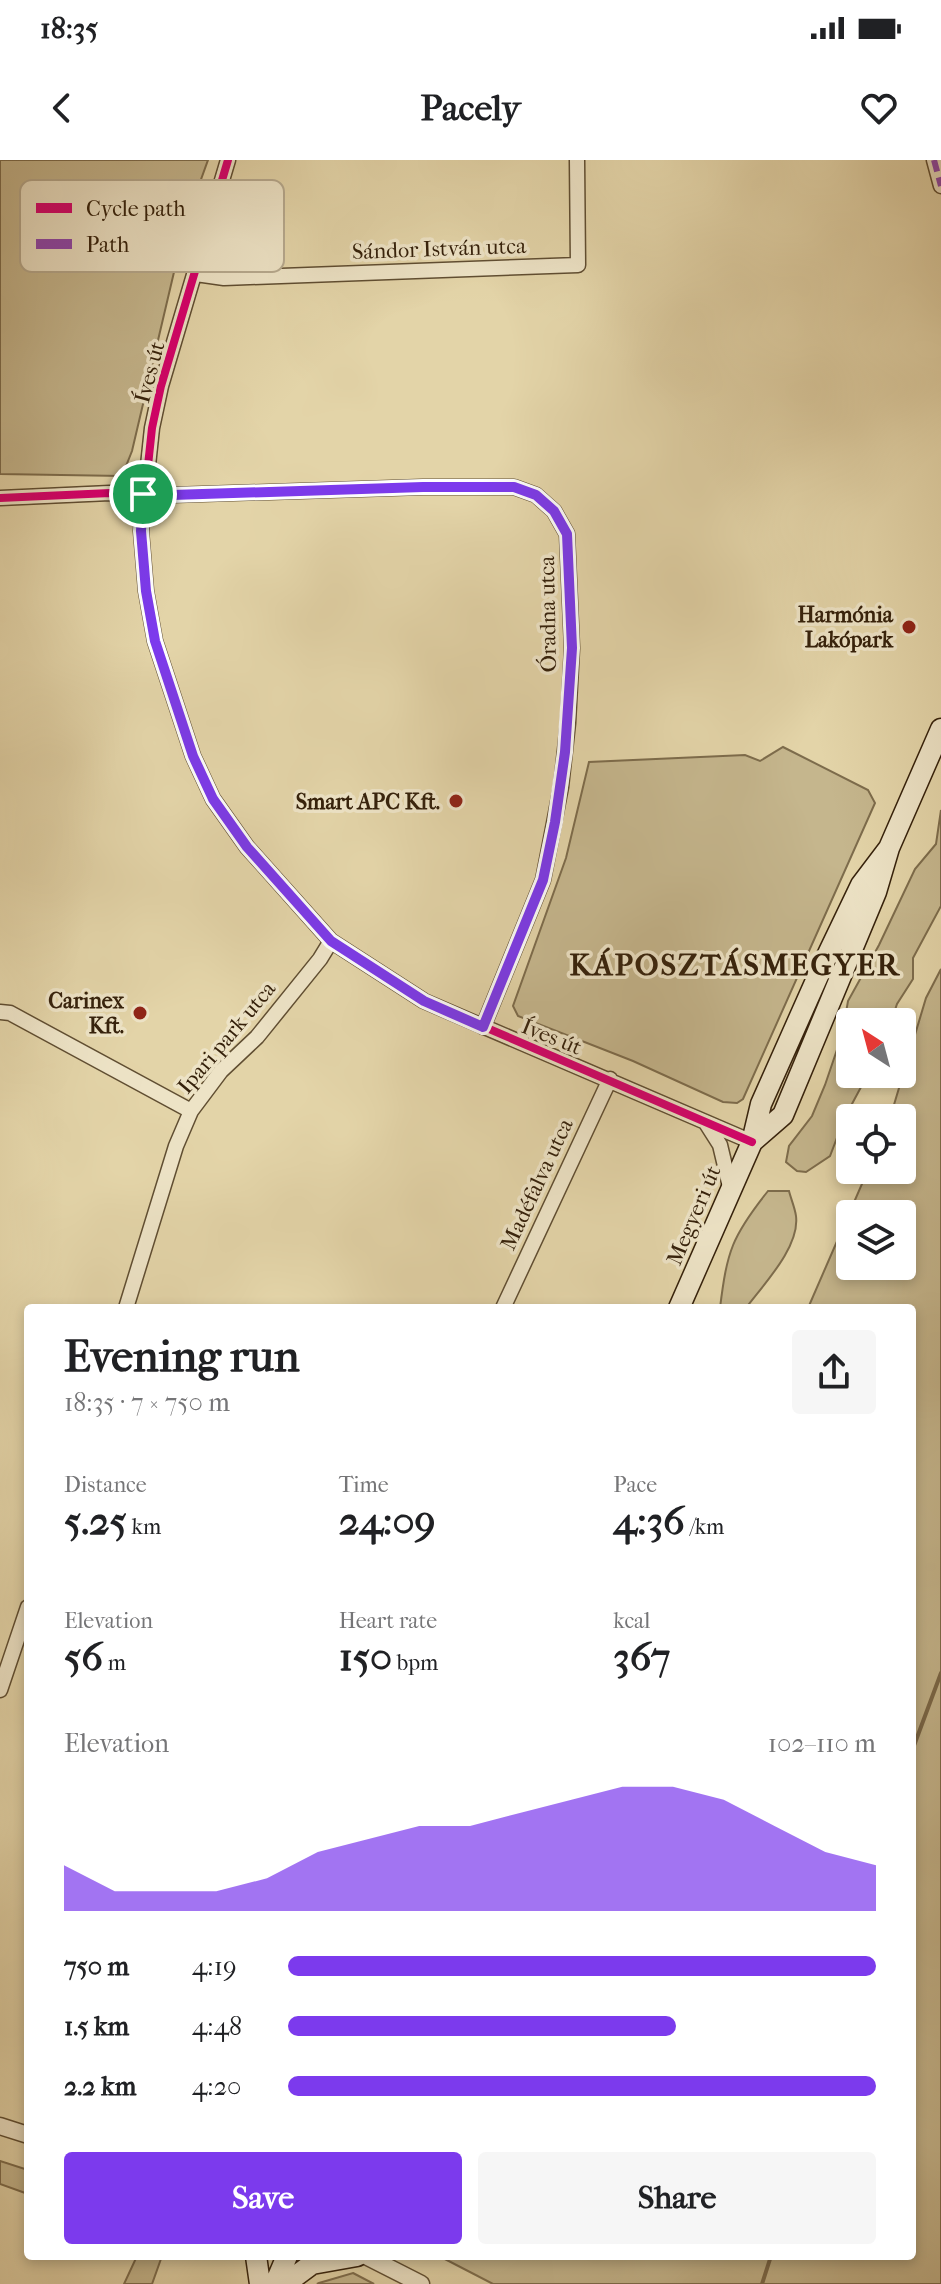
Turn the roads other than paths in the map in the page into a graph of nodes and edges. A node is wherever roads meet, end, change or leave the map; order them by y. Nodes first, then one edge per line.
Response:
1 (228, 160) edge
2 (577, 160) edge
3 (934, 160) edge
4 (222, 180) edge
5 (941, 186) edge
6 (196, 274) joint
7 (143, 494) junction
8 (0, 498) edge
9 (941, 729) edge
10 (331, 941) junction
11 (0, 1012) edge
12 (483, 1027) junction
13 (610, 1079) junction
14 (191, 1111) junction
15 (703, 1119) junction
16 (752, 1142) junction
17 (730, 1187) junction
18 (127, 1304) edge
19 (505, 1304) edge
20 (681, 1304) edge
21 (24, 1619) edge
22 (0, 1690) edge
23 (0, 2126) edge
24 (24, 2134) edge
25 (257, 2260) edge
26 (285, 2260) edge
27 (334, 2260) edge
28 (374, 2260) edge
29 (260, 2284) edge
30 (275, 2284) edge
31 (285, 2284) edge
32 (421, 2284) edge

1 - 4 street, Íves út
2 - 6 street, Sándor István utca
3 - 5 street
6 - 7 street, Íves út
7 - 8 street, Óradna utca
7 - 10 street, Íves út
7 - 12 street, Óradna utca
9 - 16 main road, Megyeri út
10 - 12 street, Íves út
10 - 14 street, Ipari park utca
11 - 14 street
12 - 13 street, Íves út
13 - 15 street, Íves út
13 - 19 street, Madéfalva utca
14 - 18 street, Ipari park utca
15 - 16 street, Íves út
15 - 17 street
16 - 17 main road, Megyeri út
17 - 20 main road, Megyeri út
21 - 22 street
23 - 24 street
25 - 29 main road
26 - 30 main road
27 - 31 main road
28 - 32 street

